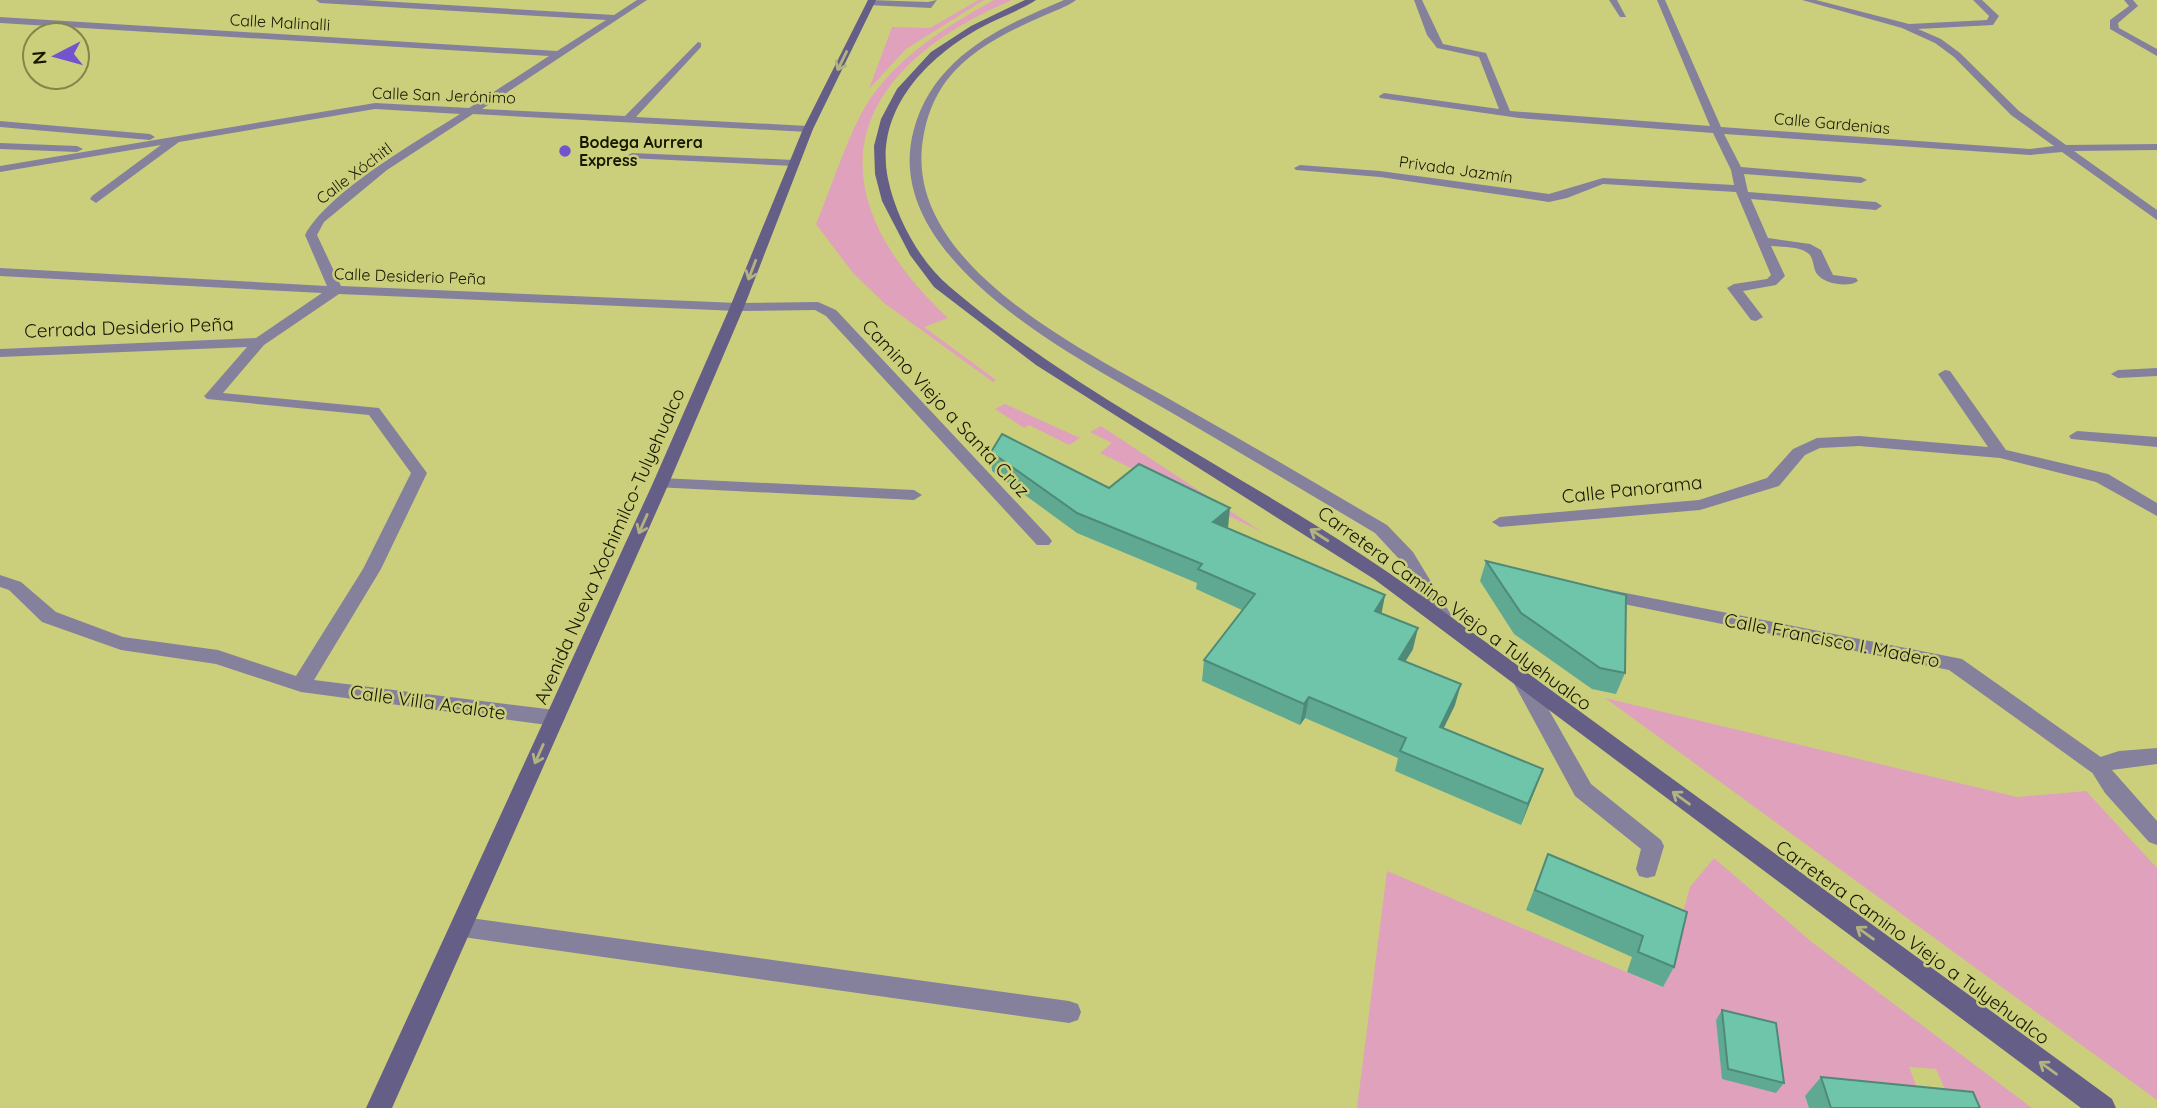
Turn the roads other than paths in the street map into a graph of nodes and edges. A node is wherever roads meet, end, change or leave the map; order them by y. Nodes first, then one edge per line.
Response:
1 (320, 0) edge
2 (643, 0) edge
3 (933, 0) edge
4 (1032, 0) edge
5 (1072, 0) edge
6 (1418, 0) edge
7 (1613, 0) edge
8 (1661, 0) edge
9 (1806, 0) edge
10 (1977, 0) edge
11 (2128, 0) edge
12 (871, 2) edge
13 (1623, 15) dead end
14 (617, 18) junction
15 (0, 20) edge
16 (1905, 26) junction
17 (698, 46) dead end
18 (2157, 53) edge
19 (558, 54) junction
20 (1384, 96) dead end
21 (474, 111) junction
22 (1505, 112) junction
23 (627, 120) junction
24 (0, 124) edge
25 (1716, 128) junction
26 (808, 129) junction
27 (177, 139) junction
28 (0, 146) edge
29 (2157, 147) edge
30 (115, 150) junction
31 (2066, 150) junction
32 (632, 156) dead end
33 (794, 163) junction
34 (1300, 168) dead end
35 (0, 169) edge
36 (1737, 170) junction
37 (1861, 180) dead end
38 (1742, 192) junction
39 (96, 199) dead end
40 (1877, 206) dead end
41 (2157, 216) edge
42 (1763, 241) junction
43 (0, 272) edge
44 (1851, 281) dead end
45 (336, 290) junction
46 (818, 306) joint
47 (737, 307) junction
48 (1756, 317) dead end
49 (260, 342) junction
50 (0, 353) edge
51 (2157, 372) edge
52 (1945, 374) dead end
53 (2118, 374) dead end
54 (2077, 436) dead end
55 (2157, 442) edge
56 (2000, 453) junction
57 (661, 484) junction
58 (914, 495) dead end
59 (2157, 511) edge
60 (1500, 522) dead end
61 (1043, 541) dead end
62 (0, 581) edge
63 (1581, 591) edge
64 (1447, 623) junction
65 (1522, 680) junction
66 (301, 685) junction
67 (555, 718) junction
68 (2157, 756) edge
69 (2098, 765) junction
70 (2157, 836) edge
71 (1647, 869) dead end
72 (463, 927) junction
73 (1069, 1012) dead end
74 (379, 1108) edge
75 (2103, 1108) edge

1 - 14 street
2 - 14 street
3 - 12 street
64 -> 4 main road, Carretera Camino Viejo a Tulyehualco
5 - 64 street
6 - 22 street
7 - 13 street
8 - 25 street
9 - 16 street
10 - 16 street
11 - 18 street
12 -> 26 main road, Avenida Nueva Xochimilco-Tulyehualco
14 - 19 street
15 - 19 street, Calle Malinalli
16 - 31 street
17 - 23 street
19 - 21 street
20 - 22 street, Calle Gardenias
21 - 23 street, Calle San Jerónimo
21 - 27 street, Calle San Jerónimo
21 - 45 street, Calle Xóchitl
22 - 25 street, Calle Gardenias
23 - 26 street, Calle San Jerónimo
24 - 27 street
25 - 31 street, Calle Gardenias
25 - 36 street
26 - 33 main road, Avenida Nueva Xochimilco-Tulyehualco
27 - 30 street, Calle San Jerónimo
27 - 39 street
28 - 30 street
29 - 31 street, Calle Gardenias
30 - 35 street, Calle San Jerónimo
31 - 41 street
32 - 33 street
33 -> 47 main road, Avenida Nueva Xochimilco-Tulyehualco
34 - 38 street, Privada Jazmín
36 - 37 street
36 - 38 street
38 - 40 street
38 - 42 street
42 - 44 street
42 - 48 street
43 - 45 street, Calle Desiderio Peña
45 - 47 street, Calle Desiderio Peña
45 - 49 street, Cerrada Desiderio Peña
46 - 47 street, Calle Desiderio Peña
46 - 61 street, Camino Viejo a Santa Cruz
47 - 57 main road, Avenida Nueva Xochimilco-Tulyehualco
49 - 50 street, Cerrada Desiderio Peña
49 - 66 street, Cerrada Desiderio Peña
51 - 53 street
52 - 56 street
54 - 55 street
56 - 59 street, Calle Panorama
56 - 60 street, Calle Panorama
57 - 58 street
57 -> 67 main road, Avenida Nueva Xochimilco-Tulyehualco
62 - 66 street, Calle Villa Acalote
63 - 69 street, Calle Francisco I. Madero
64 - 65 main road, Carretera Camino Viejo a Tulyehualco
65 - 71 street
75 -> 65 main road, Carretera Camino Viejo a Tulyehualco
66 - 67 street, Calle Villa Acalote
67 -> 72 main road, Avenida Nueva Xochimilco-Tulyehualco
68 - 69 street
69 - 70 street, Calle Francisco I. Madero
72 - 73 street
72 - 74 main road, Avenida Nueva Xochimilco-Tulyehualco

